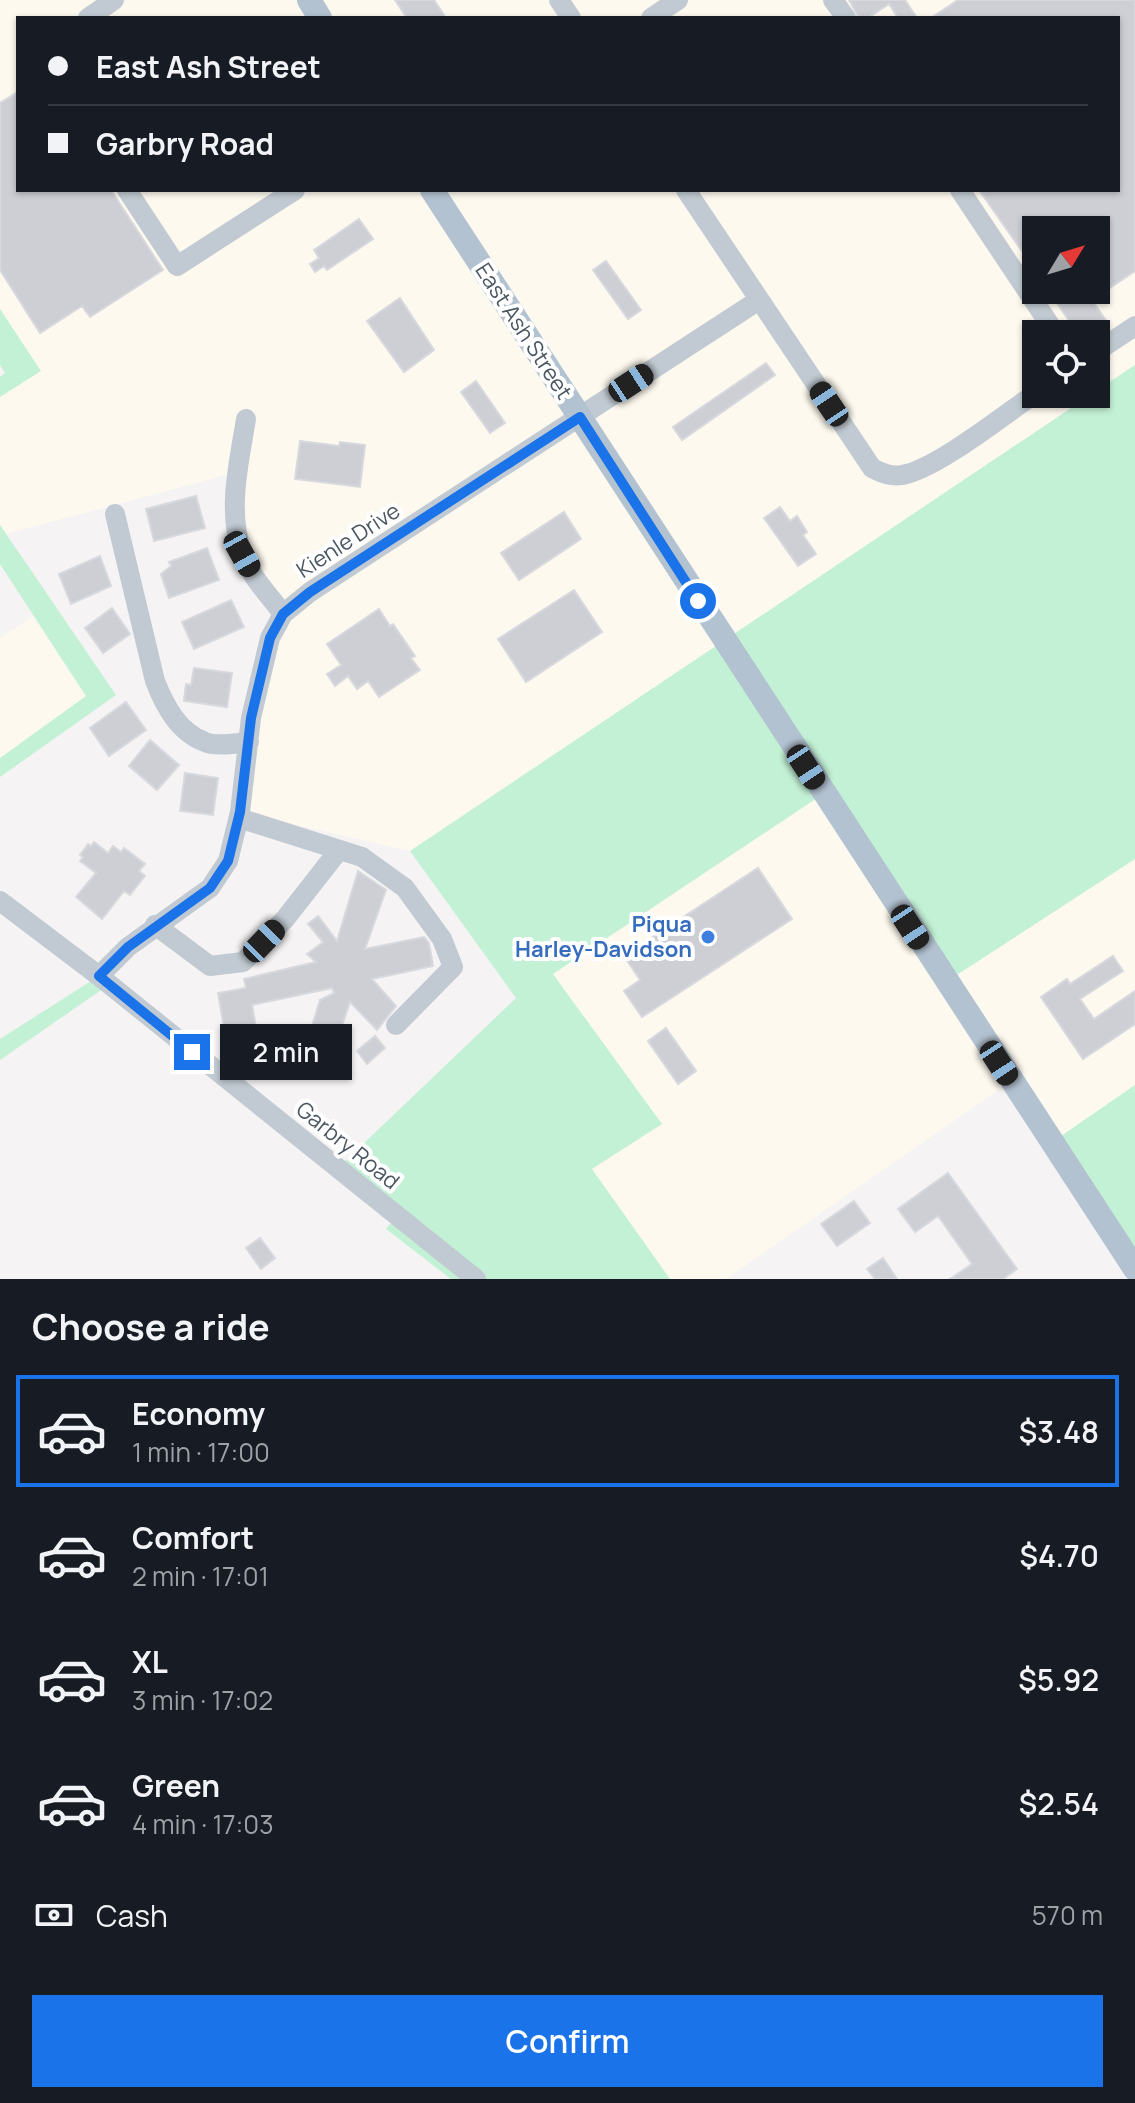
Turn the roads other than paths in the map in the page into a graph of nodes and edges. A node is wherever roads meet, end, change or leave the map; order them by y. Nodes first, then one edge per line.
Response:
1 (114, 0) edge
2 (678, 0) edge
3 (91, 16) edge
4 (654, 16) edge
5 (128, 192) edge
6 (292, 192) edge
7 (433, 192) edge
8 (687, 192) edge
9 (961, 192) edge
10 (759, 300) junction
11 (1047, 320) edge
12 (1135, 326) edge
13 (1110, 343) edge
14 (1022, 403) edge
15 (580, 417) junction
16 (246, 419) dead end
17 (115, 514) dead end
18 (283, 614) junction
19 (249, 742) junction
20 (239, 818) junction
21 (339, 850) junction
22 (0, 901) edge
23 (155, 925) junction
24 (99, 976) junction
25 (396, 1025) dead end
26 (1135, 1269) edge
27 (476, 1279) edge

1 - 3 street
2 - 4 street
5 - 6 street
7 - 15 main road, East Ash Street
8 - 10 street
9 - 11 street
10 - 14 street
10 - 15 street, Kienle Drive
12 - 13 street
15 - 18 street, Kienle Drive
15 - 26 main road, East Ash Street
16 - 18 street
17 - 19 street
18 - 19 street, Kienle Drive
19 - 20 street, Kienle Drive
20 - 21 street
20 - 23 street, Kienle Drive
21 - 23 street
21 - 25 street
22 - 24 street, Garbry Road
23 - 24 street, Kienle Drive
24 - 27 street, Garbry Road

